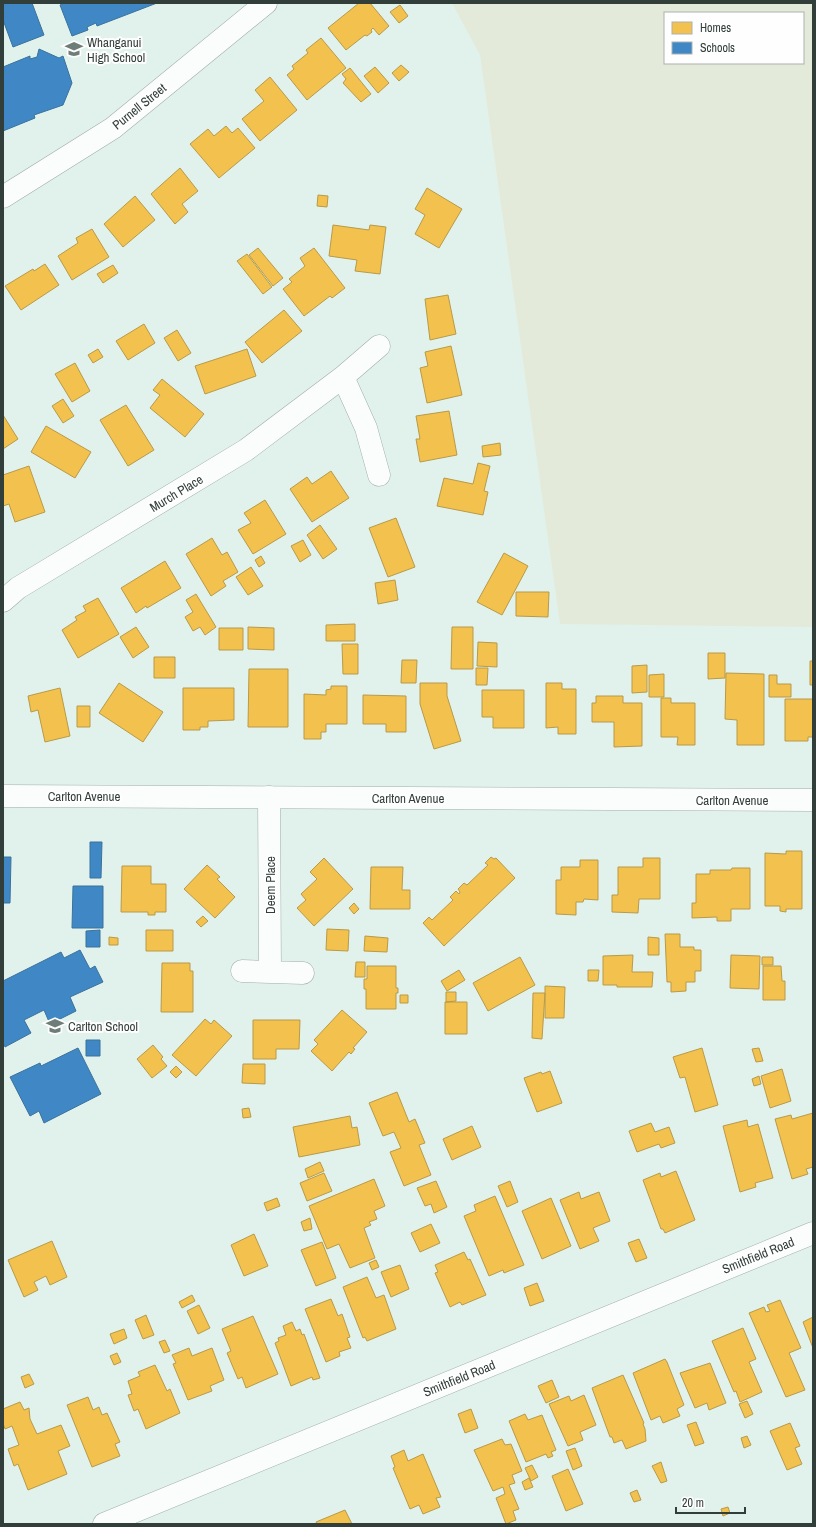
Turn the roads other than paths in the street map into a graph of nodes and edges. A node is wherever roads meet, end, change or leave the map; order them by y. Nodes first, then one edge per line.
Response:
1 (266, 3) edge
2 (3, 197) edge
3 (379, 346) dead end
4 (343, 377) junction
5 (379, 475) dead end
6 (3, 601) edge
7 (3, 796) edge
8 (269, 797) junction
9 (813, 800) edge
10 (242, 971) dead end
11 (270, 972) junction
12 (303, 973) dead end
13 (813, 1233) edge
14 (104, 1524) edge

1 - 2 main road, Purnell Street
3 - 4 main road, Murch Place
4 - 5 main road
4 - 6 main road, Murch Place
7 - 8 main road, Carlton Avenue
8 - 9 main road, Carlton Avenue
8 - 11 main road, Deem Place
10 - 11 main road
11 - 12 main road
13 - 14 main road, Smithfield Road

